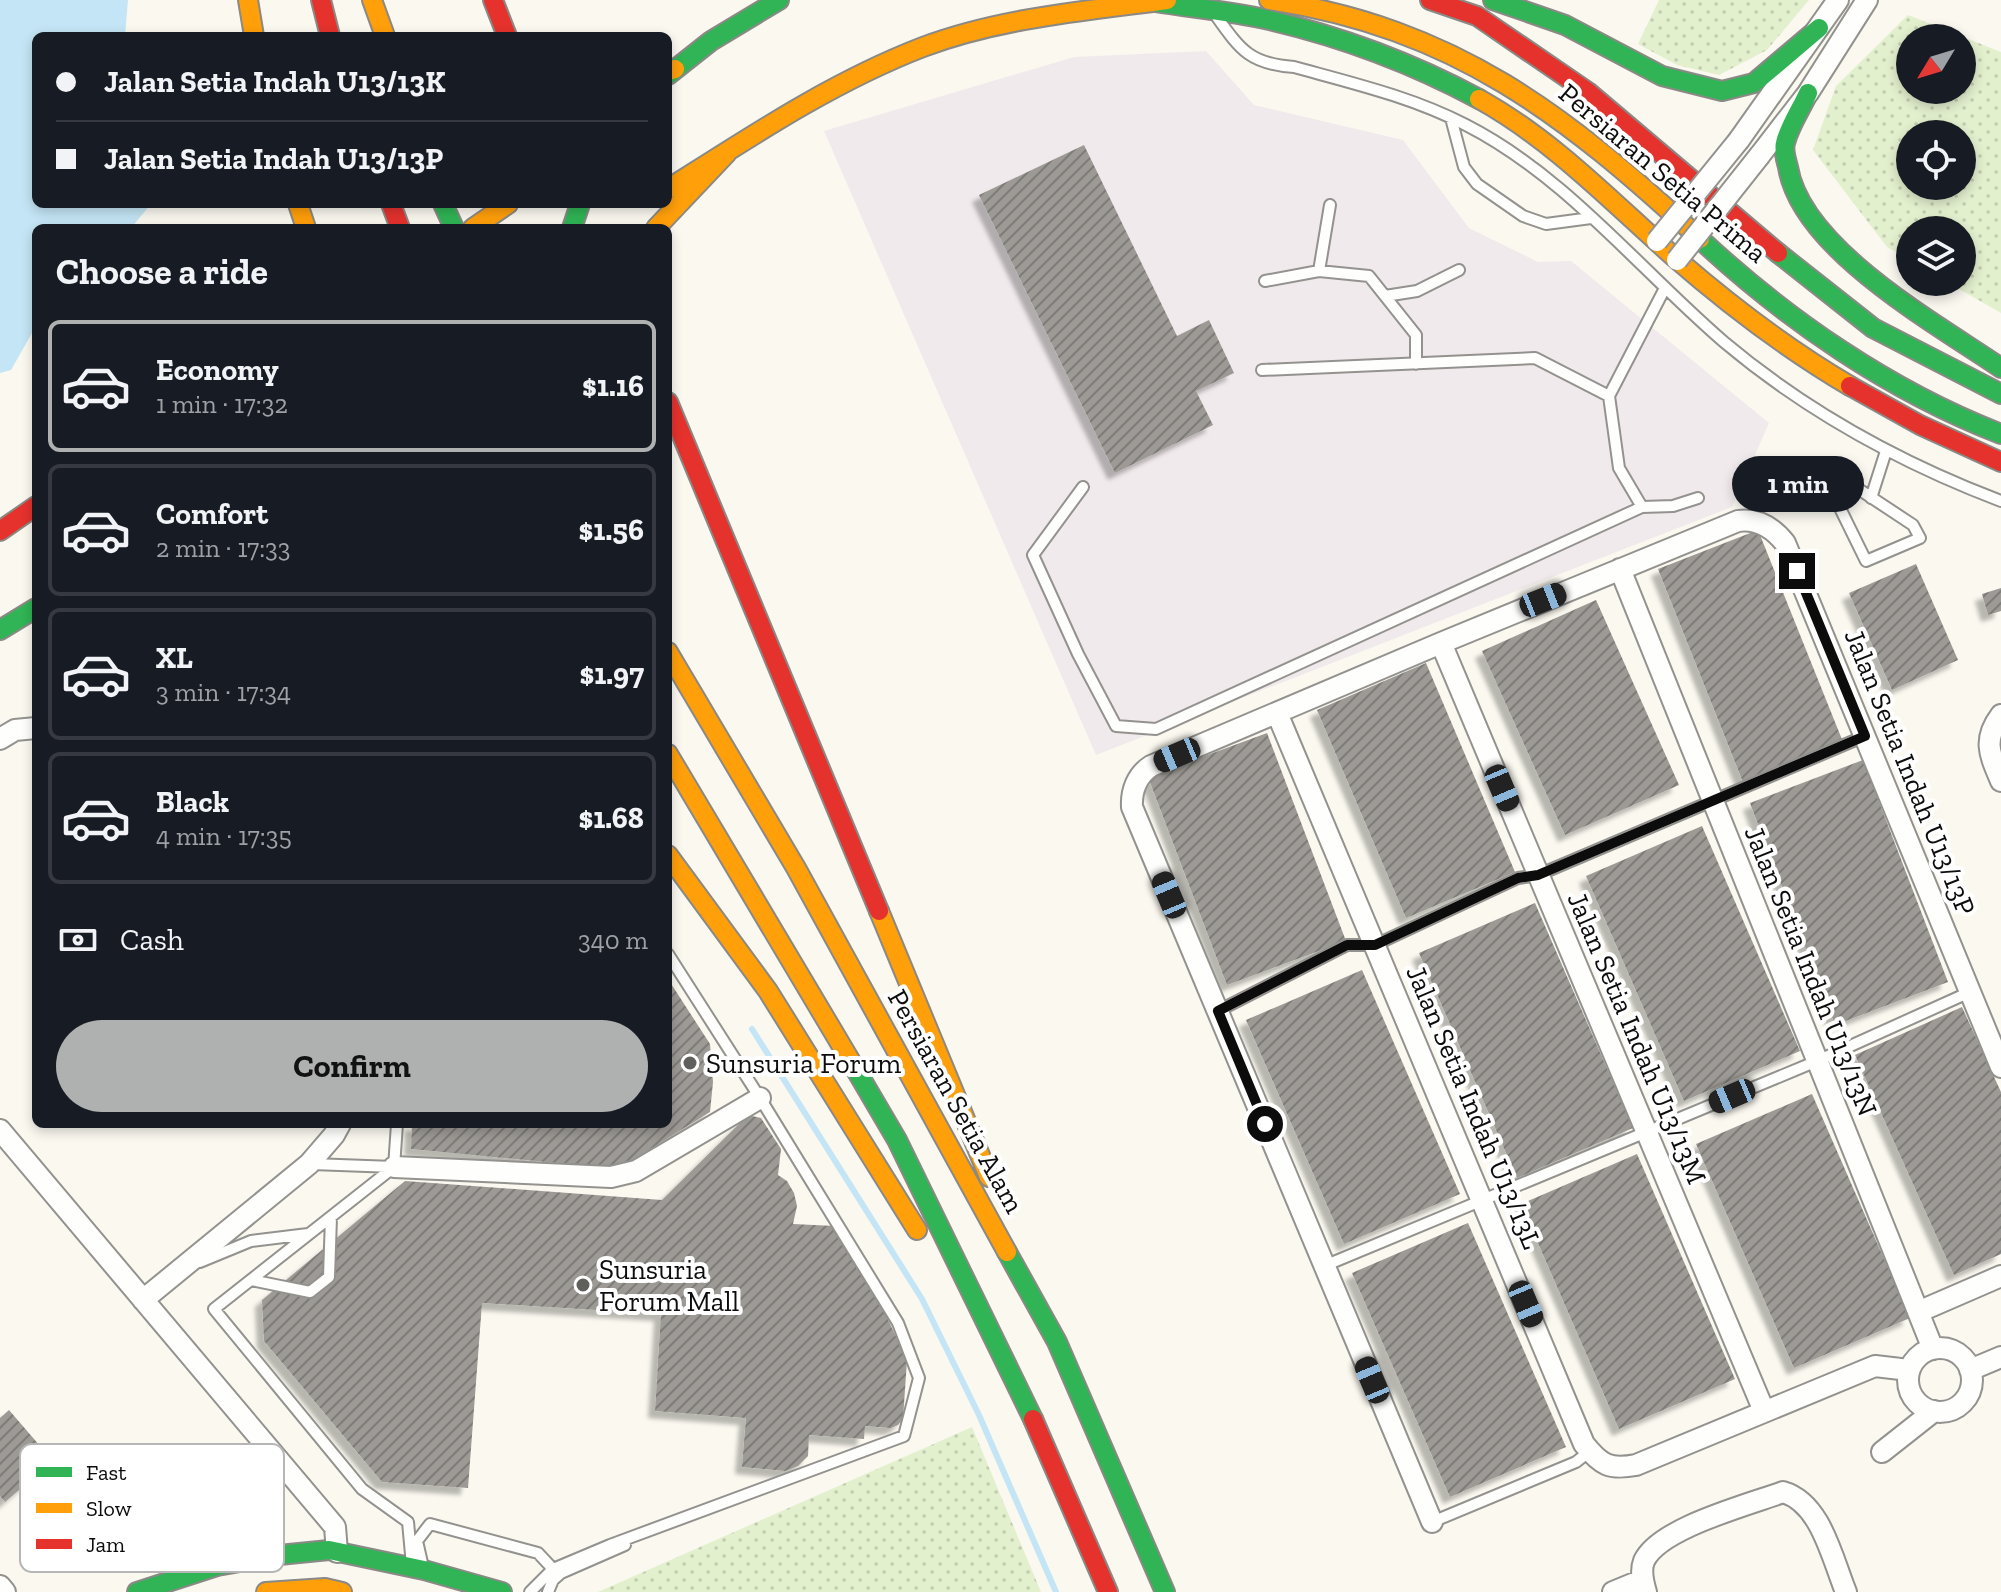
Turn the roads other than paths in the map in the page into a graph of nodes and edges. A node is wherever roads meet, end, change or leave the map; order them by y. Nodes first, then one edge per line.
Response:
1 (248, 0) edge
2 (321, 0) edge
3 (372, 0) edge
4 (493, 0) edge
5 (779, 0) edge
6 (1269, 0) edge
7 (1430, 0) edge
8 (1493, 0) edge
9 (1838, 0) edge
10 (1867, 0) edge
11 (1161, 1) edge
12 (1214, 12) junction
13 (1819, 28) junction
14 (253, 32) edge
15 (329, 32) edge
16 (384, 32) edge
17 (508, 32) edge
18 (672, 70) edge
19 (1808, 93) junction
20 (1451, 118) junction
21 (727, 153) junction
22 (672, 187) edge
23 (1330, 205) dead end
24 (502, 208) edge
25 (1591, 218) junction
26 (479, 224) edge
27 (660, 224) edge
28 (1657, 241) junction
29 (1677, 260) junction
30 (1459, 270) dead end
31 (1319, 271) junction
32 (1265, 281) dead end
33 (1665, 288) junction
34 (1385, 296) junction
35 (1416, 364) junction
36 (2001, 368) edge
37 (1262, 370) dead end
38 (2001, 394) edge
39 (1609, 396) junction
40 (672, 412) edge
41 (2001, 434) edge
42 (1886, 451) junction
43 (2001, 462) edge
44 (1083, 487) dead end
45 (1698, 498) dead end
46 (1871, 498) junction
47 (2001, 501) edge
48 (1642, 507) junction
49 (32, 509) edge
50 (0, 531) edge
51 (1620, 569) junction
52 (32, 610) edge
53 (0, 630) edge
54 (1441, 643) junction
55 (672, 659) edge
56 (1277, 713) junction
57 (2001, 715) edge
58 (32, 728) edge
59 (1865, 736) junction
60 (0, 739) edge
61 (672, 761) edge
62 (2001, 781) edge
63 (1713, 801) junction
64 (672, 860) edge
65 (1538, 875) junction
66 (1375, 945) junction
67 (672, 960) edge
68 (1970, 992) junction
69 (1218, 1011) junction
70 (1817, 1061) junction
71 (2001, 1067) edge
72 (760, 1098) junction
73 (338, 1128) edge
74 (397, 1128) edge
75 (0, 1130) edge
76 (1646, 1132) junction
77 (309, 1164) junction
78 (394, 1167) junction
79 (1482, 1199) junction
80 (331, 1217) junction
81 (310, 1234) junction
82 (1324, 1266) junction
83 (180, 1269) junction
84 (2001, 1276) edge
85 (251, 1280) junction
86 (143, 1300) junction
87 (1918, 1312) junction
88 (1057, 1342) junction
89 (1933, 1349) junction
90 (2001, 1357) edge
91 (1909, 1370) junction
92 (1970, 1370) junction
93 (1764, 1411) junction
94 (1934, 1411) junction
95 (1586, 1443) junction
96 (265, 1444) edge
97 (1882, 1452) dead end
98 (1050, 1455) junction
99 (284, 1467) edge
100 (1432, 1522) joint
101 (645, 1534) junction
102 (337, 1552) junction
103 (284, 1554) edge
104 (418, 1568) junction
105 (553, 1569) junction
106 (199, 1572) edge
107 (1643, 1579) edge
108 (0, 1586) edge
109 (5, 1592) edge
110 (137, 1592) edge
111 (266, 1592) edge
112 (342, 1592) edge
113 (502, 1592) edge
114 (530, 1592) edge
115 (548, 1592) edge
116 (1091, 1592) edge
117 (1108, 1592) edge
118 (1165, 1592) edge
119 (1613, 1592) edge
120 (1846, 1592) edge

1 - 14 main road
2 - 15 main road
3 - 16 main road
4 - 17 main road
5 - 18 main road
6 - 41 main road, Persiaran Setia Prima
7 - 38 main road, Persiaran Setia Prima
8 - 13 main road
9 - 13 street
10 - 19 street
11 - 12 main road
11 - 21 main road
12 - 20 lane
12 - 28 main road
13 - 28 street, bridge
19 - 29 street, bridge
19 - 36 main road
20 - 25 lane
20 - 25 lane
21 - 22 main road
21 - 27 main road
23 - 31 lane
24 - 26 main road
25 - 33 lane
28 - 29 main road
29 - 43 main road
30 - 34 lane
31 - 32 lane
31 - 34 lane
33 - 39 lane
33 - 42 lane
34 - 35 lane
35 - 37 lane
35 - 39 lane
39 - 48 lane
40 - 88 main road
42 - 46 lane
42 - 47 lane
44 - 48 lane
45 - 48 lane
46 - 46 lane
49 - 50 main road
51 - 54 street
51 - 59 street, Jalan Setia Indah U13/13P
51 - 63 street, Jalan Setia Indah U13/13N
52 - 53 main road
54 - 56 street
54 - 65 street, Jalan Setia Indah U13/13M
55 - 88 main road, Persiaran Setia Alam
56 - 66 street, Jalan Setia Indah U13/13L
56 - 69 street
57 - 62 street
58 - 60 street
59 - 63 lane
59 - 68 street, Jalan Setia Indah U13/13P
61 - 98 main road
63 - 65 lane
63 - 70 street, Jalan Setia Indah U13/13N
64 - 98 main road
65 - 66 lane
65 - 76 street, Jalan Setia Indah U13/13M
66 - 69 lane
66 - 79 street, Jalan Setia Indah U13/13L
67 - 72 lane
68 - 70 lane
68 - 71 street, Jalan Setia Indah U13/13P
69 - 82 street
70 - 76 lane
70 - 87 street, Jalan Setia Indah U13/13N
72 - 78 street
72 - 101 lane
73 - 77 street
74 - 78 lane
75 - 86 street
76 - 79 lane
76 - 93 street, Jalan Setia Indah U13/13M
77 - 78 lane
77 - 83 street
78 - 80 lane
79 - 82 lane
79 - 95 street, Jalan Setia Indah U13/13L
80 - 81 lane
80 - 85 lane
81 - 83 lane
81 - 85 lane
82 - 100 street
83 - 86 street
84 - 87 street
85 - 104 lane
86 - 96 street
87 - 89 street, Jalan Setia Indah U13/13N
88 - 118 main road, Persiaran Setia Alam
89 - 91 street
89 - 92 street
90 - 92 street
91 - 93 street
91 - 94 street
92 - 94 street
93 - 95 street
94 - 97 street
95 - 100 lane
98 - 116 main road
98 - 117 main road
99 - 102 street
101 - 105 lane
101 - 115 lane
102 - 103 main road
102 - 104 main road
104 - 105 lane
104 - 113 main road
105 - 114 lane
106 - 110 main road
107 - 119 street
107 - 120 street
108 - 109 street
111 - 112 main road

